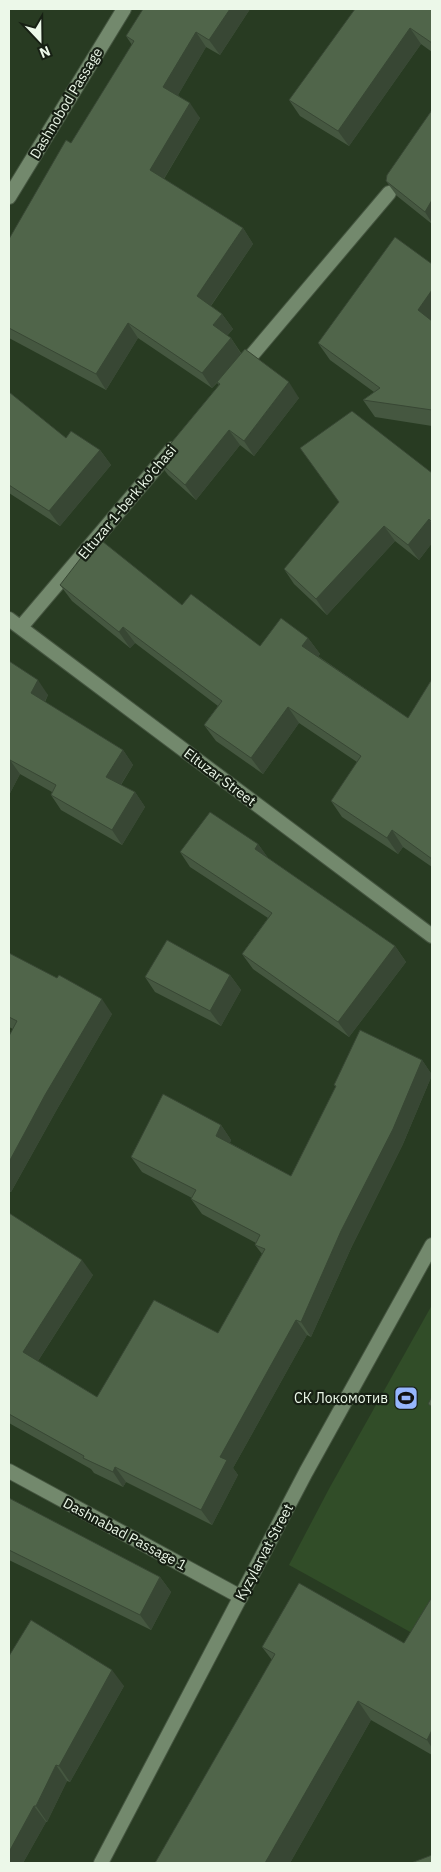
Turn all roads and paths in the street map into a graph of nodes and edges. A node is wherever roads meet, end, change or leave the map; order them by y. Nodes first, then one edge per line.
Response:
1 (124, 9) edge
2 (389, 193) edge
3 (9, 197) edge
4 (234, 376) edge
5 (182, 437) edge
6 (9, 618) edge
7 (20, 628) junction
8 (432, 936) edge
9 (432, 1245) edge
10 (9, 1471) edge
11 (241, 1597) junction
12 (102, 1863) edge

1 - 3 street, Dashnobod Passage
2 - 4 street
5 - 7 street, Eltuzar 1-berk ko'chasi
6 - 7 street, Eltuzar Street
7 - 8 street, Eltuzar Street
9 - 11 street, Kyzylarvat Street
10 - 11 street, Dashnabad Passage 1
11 - 12 street, Kyzylarvat Street

